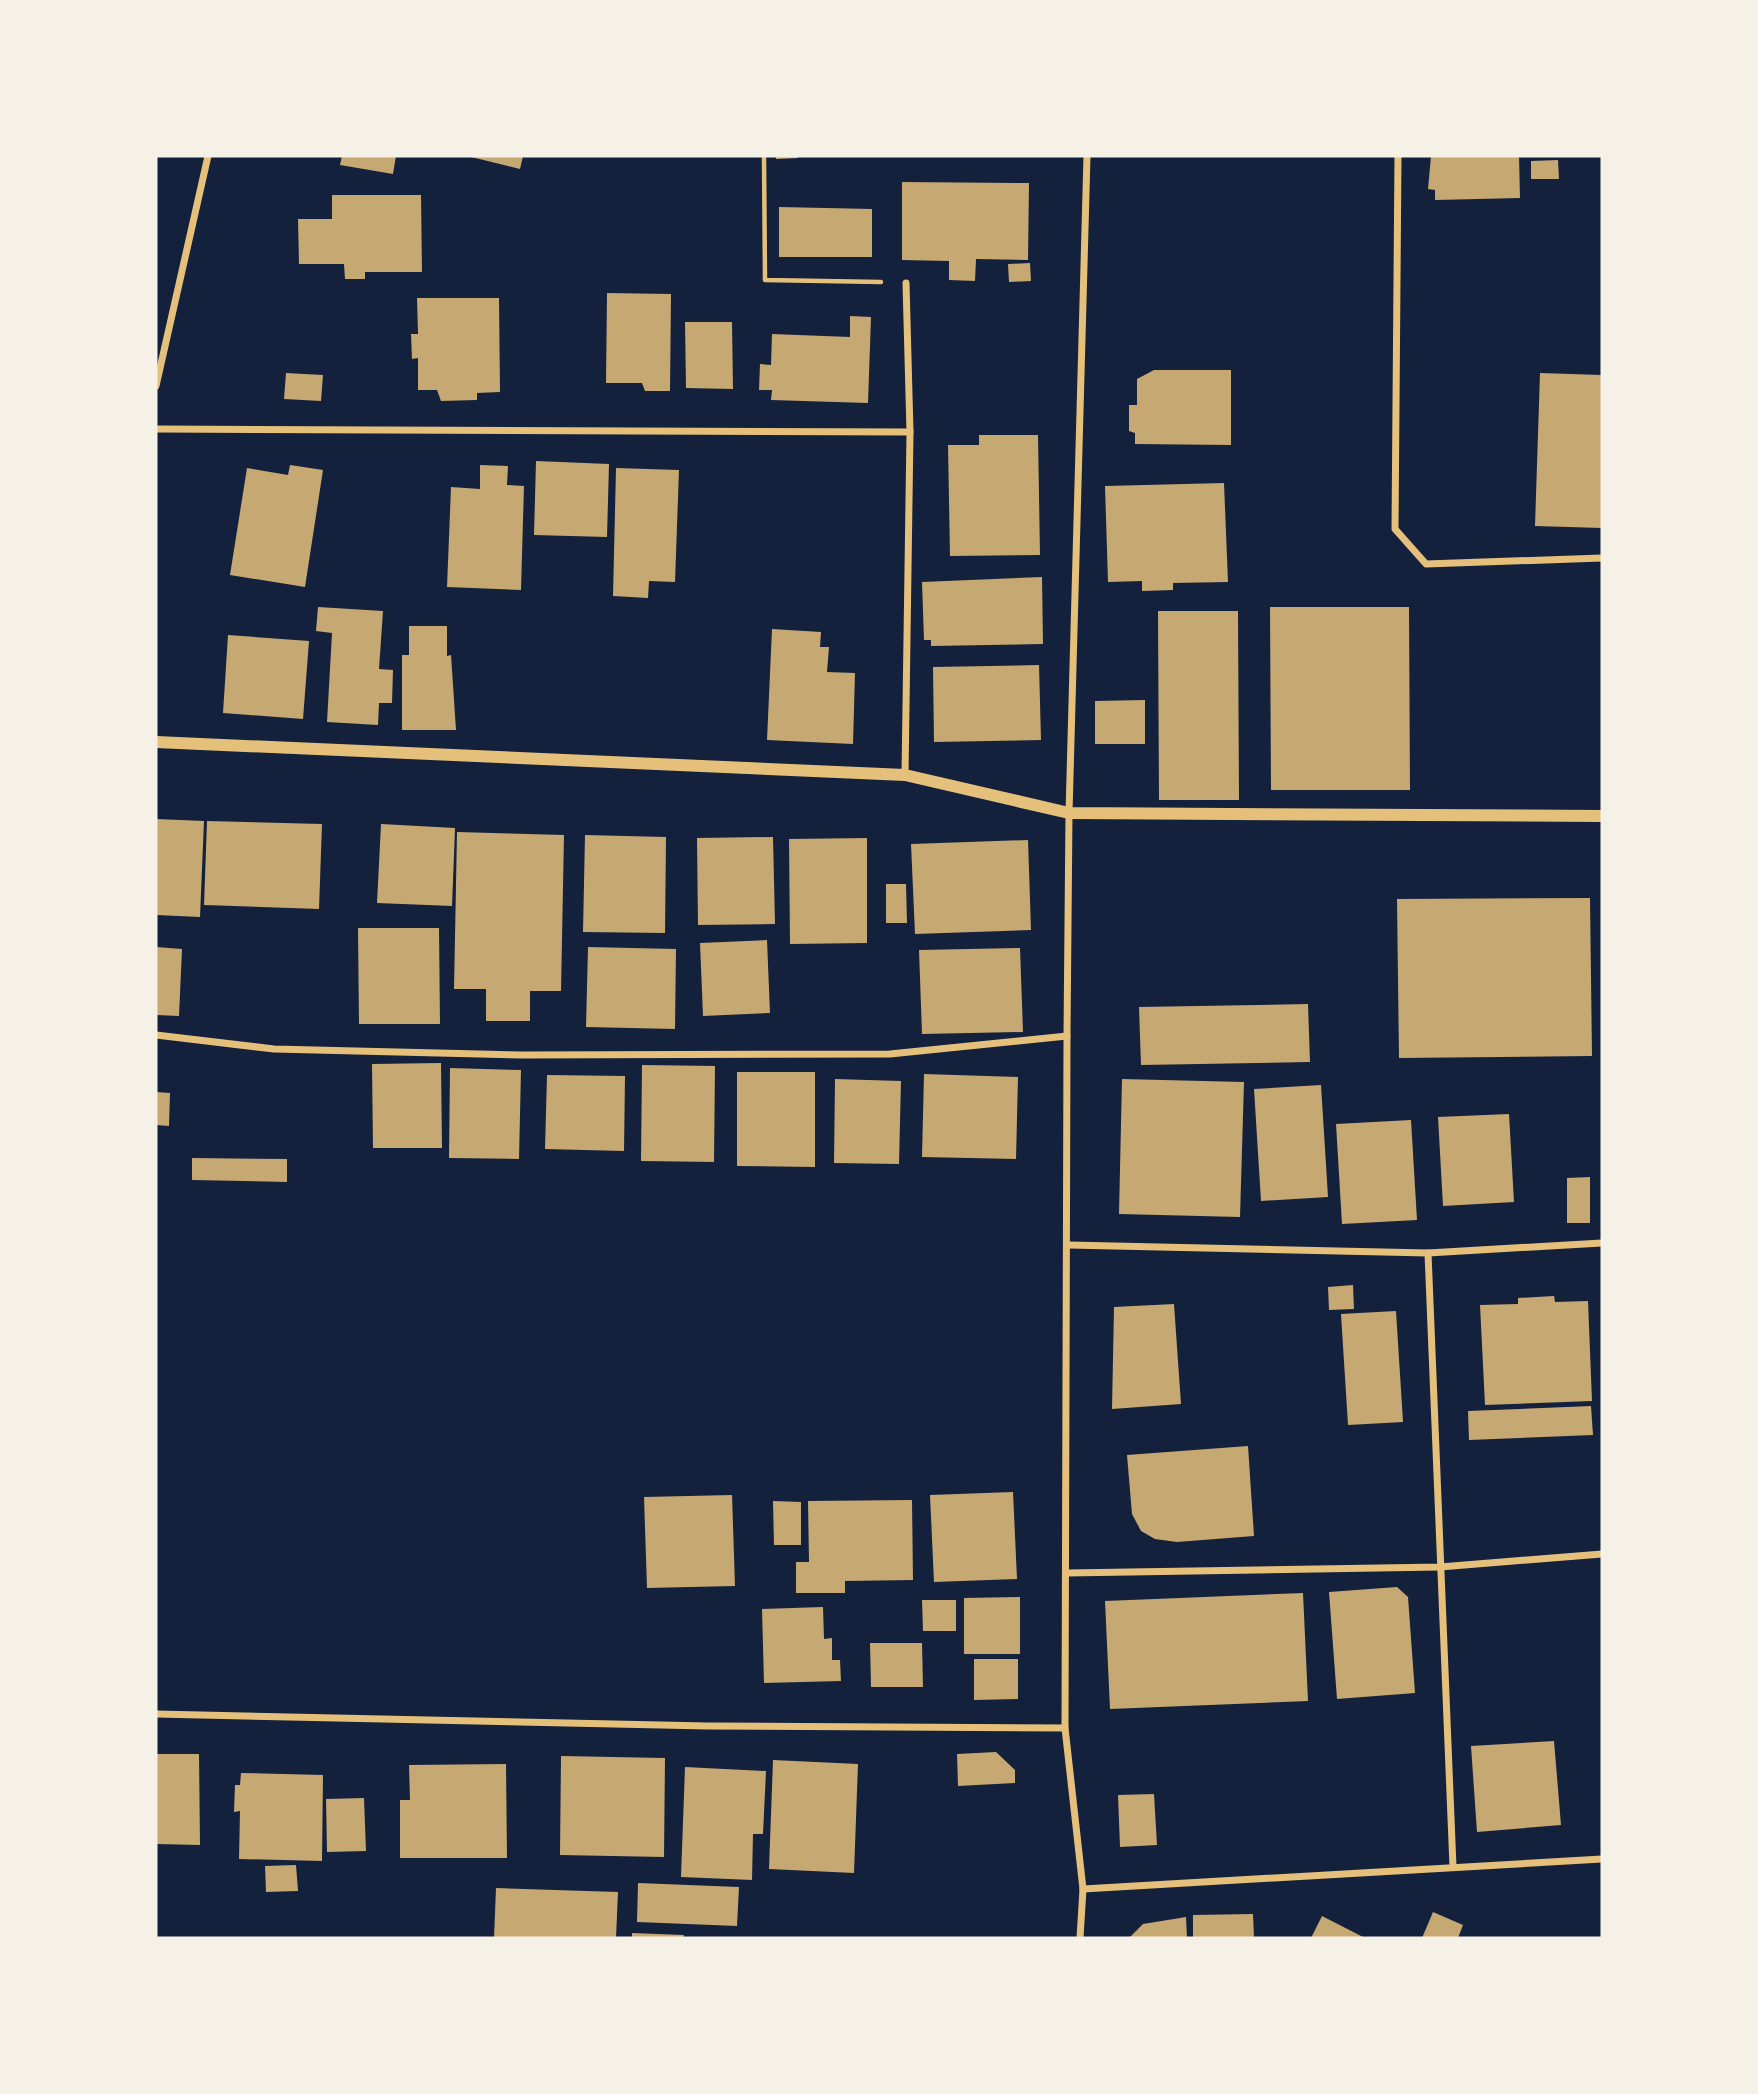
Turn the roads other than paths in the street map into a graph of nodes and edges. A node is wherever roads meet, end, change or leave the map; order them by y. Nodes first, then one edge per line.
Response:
1 (208, 156) edge
2 (1087, 156) edge
3 (1398, 156) edge
4 (906, 283) road end
5 (156, 386) edge
6 (156, 429) edge
7 (910, 432) junction
8 (1602, 558) edge
9 (156, 742) edge
10 (905, 775) junction
11 (1069, 813) junction
12 (1602, 816) edge
13 (156, 1035) edge
14 (1067, 1036) junction
15 (1602, 1243) edge
16 (1069, 1245) junction
17 (1428, 1253) junction
18 (1602, 1554) edge
19 (1440, 1567) junction
20 (1068, 1573) junction
21 (156, 1714) edge
22 (1065, 1728) junction
23 (1602, 1859) edge
24 (1453, 1867) junction
25 (1083, 1889) junction
26 (1080, 1938) edge

1 - 5 street
2 - 11 street
3 - 8 street
4 - 7 street
6 - 7 street
7 - 10 street
9 - 10 street
10 - 11 street
11 - 12 street
11 - 14 street
13 - 14 street
14 - 16 street
15 - 17 street
16 - 17 street
16 - 20 street
17 - 19 street
18 - 19 street
19 - 20 street
19 - 24 street
20 - 22 street
21 - 22 street
22 - 25 street
23 - 24 street
24 - 25 street
25 - 26 street

